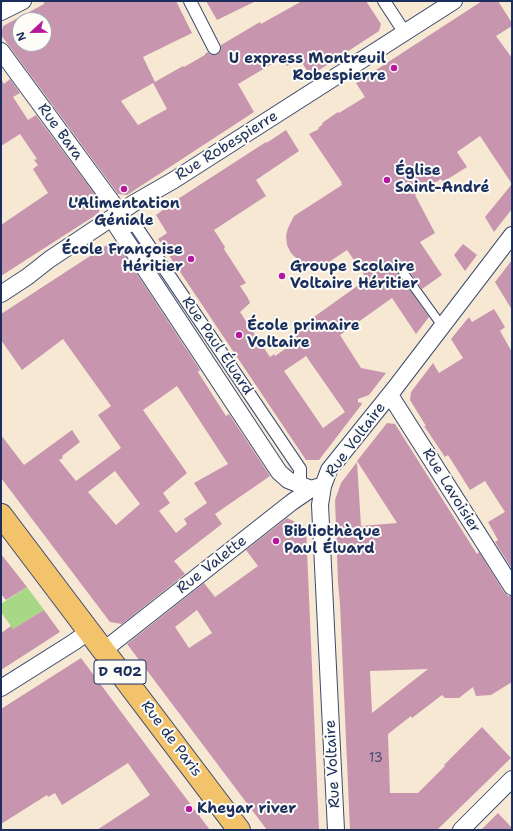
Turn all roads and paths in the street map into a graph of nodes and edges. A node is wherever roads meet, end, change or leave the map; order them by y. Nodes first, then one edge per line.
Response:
1 (23, 1) edge
2 (190, 1) edge
3 (384, 1) edge
4 (454, 1) edge
5 (1, 12) edge
6 (405, 33) junction
7 (214, 48) dead end
8 (1, 51) edge
9 (116, 220) junction
10 (512, 235) edge
11 (398, 265) dead end
12 (1, 294) edge
13 (442, 326) junction
14 (390, 394) junction
15 (311, 486) junction
16 (1, 515) edge
17 (512, 587) edge
18 (89, 631) junction
19 (104, 650) junction
20 (1, 688) edge
21 (512, 779) edge
22 (239, 830) edge
23 (336, 830) edge
24 (461, 830) edge

1 - 5 street
2 - 7 street
3 - 6 street
4 - 6 street, Rue Robespierre
6 - 9 street, Rue Robespierre
8 - 9 street, Rue Bara
9 - 12 street, Rue Robespierre
9 - 15 street, Rue Paul Éluard
10 - 13 street, Rue Voltaire
11 - 13 lane
13 - 14 street, Rue Voltaire
14 - 15 street, Rue Voltaire
14 - 17 street, Rue Lavoisier
15 - 19 street, Rue Valette
15 - 23 street, Rue Voltaire
16 - 18 main road, Rue de Paris / D 902
18 - 19 main road, Rue de Paris / D 902
18 - 20 street
19 - 22 main road, Rue de Paris / D 902
21 - 24 street

